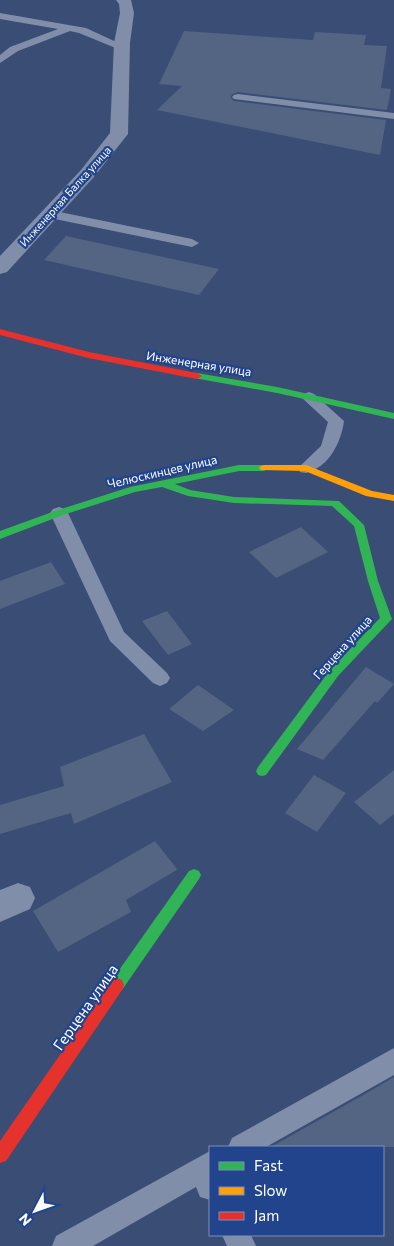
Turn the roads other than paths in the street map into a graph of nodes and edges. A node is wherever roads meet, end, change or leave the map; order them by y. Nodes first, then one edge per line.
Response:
1 (123, 0) edge
2 (0, 16) edge
3 (71, 28) junction
4 (0, 47) edge
5 (122, 47) junction
6 (14, 49) junction
7 (0, 60) edge
8 (238, 97) dead end
9 (394, 116) edge
10 (50, 214) junction
11 (192, 243) dead end
12 (0, 268) edge
13 (0, 332) edge
14 (309, 397) junction
15 (394, 416) edge
16 (306, 468) junction
17 (162, 483) junction
18 (394, 498) edge
19 (59, 513) junction
20 (0, 535) edge
21 (160, 678) dead end
22 (262, 771) dead end
23 (194, 876) dead end
24 (394, 1061) edge
25 (243, 1146) edge
26 (0, 1155) edge
27 (207, 1174) edge
28 (66, 1246) edge

1 - 5 street, Инженерная Балка улица
2 - 3 lane
3 - 5 lane
3 - 6 lane
4 - 6 lane
5 - 10 street, Инженерная Балка улица
6 - 7 lane
8 - 9 lane
10 - 11 lane
10 - 12 street, Инженерная Балка улица
13 - 14 street, Инженерная улица
14 - 15 street, Инженерная улица
14 - 16 lane
16 - 17 street, Челюскинцев улица
16 - 18 street
17 - 19 street, Челюскинцев улица
17 - 22 street, Герцена улица
19 - 20 street, Челюскинцев улица
19 - 21 lane
23 - 26 street, Герцена улица
24 - 25 lane
27 - 28 lane

